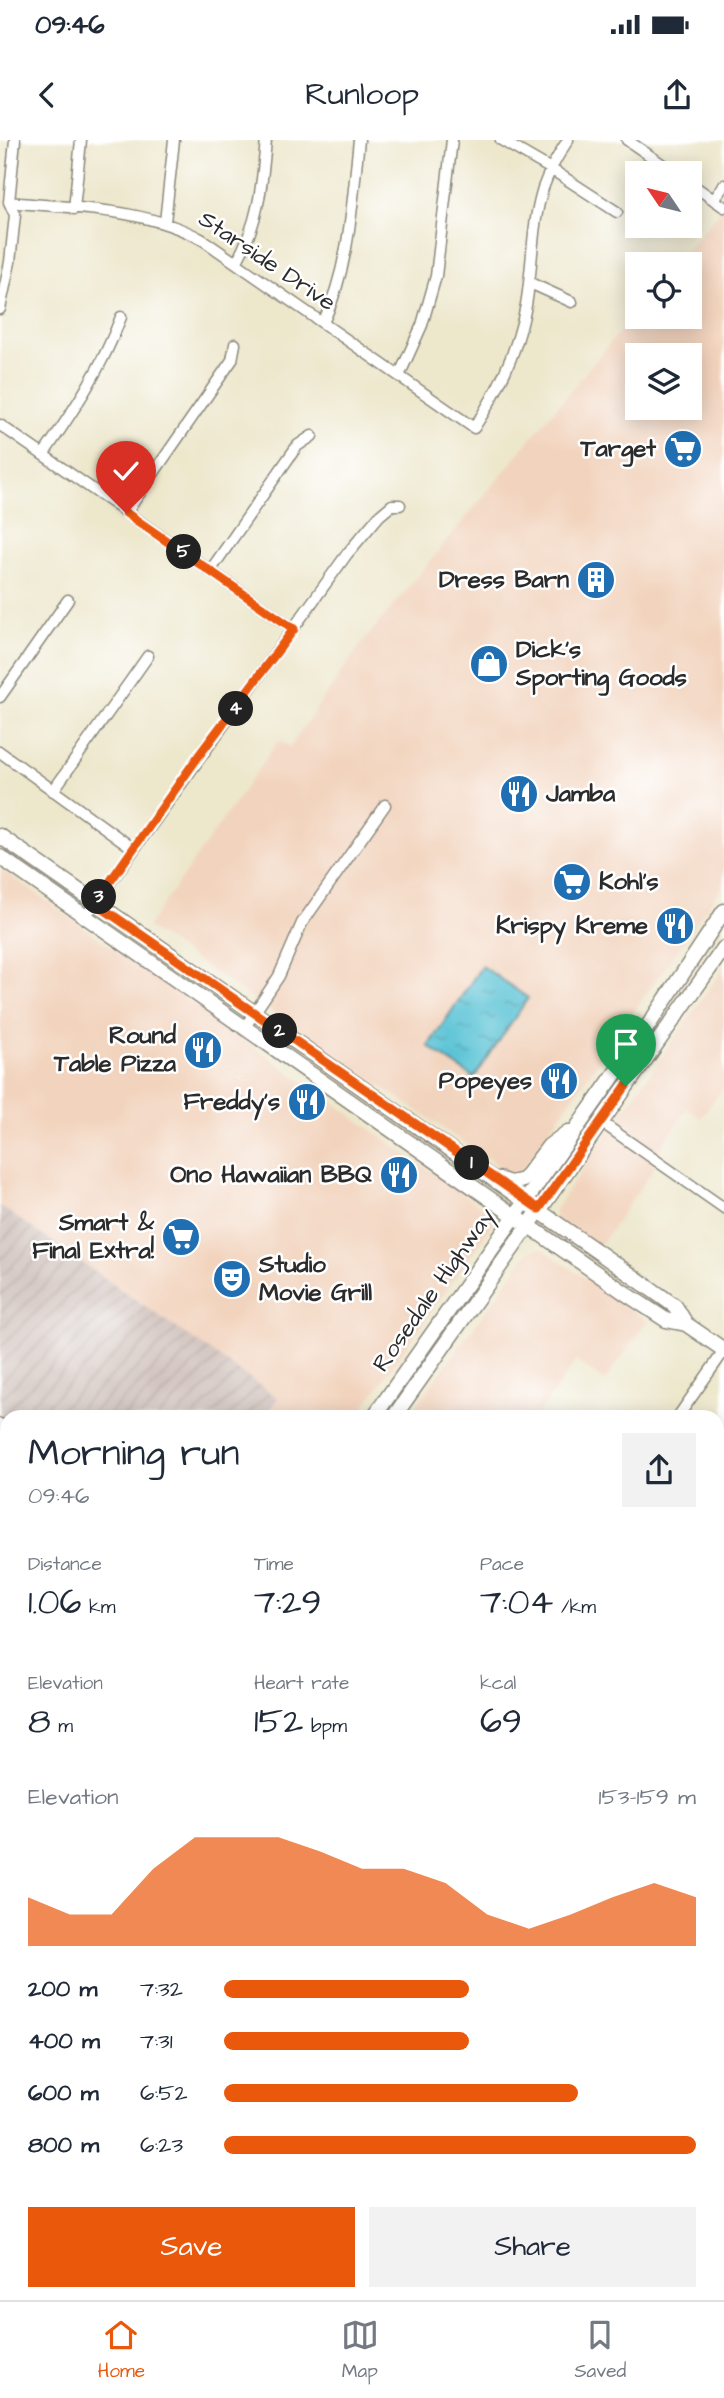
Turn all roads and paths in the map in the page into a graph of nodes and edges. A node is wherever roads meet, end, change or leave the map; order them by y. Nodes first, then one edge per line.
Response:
1 (15, 140) edge
2 (81, 140) edge
3 (174, 140) edge
4 (266, 140) edge
5 (359, 140) edge
6 (452, 140) edge
7 (501, 140) edge
8 (568, 140) edge
9 (627, 140) edge
10 (658, 161) edge
11 (551, 169) junction
12 (724, 185) edge
13 (702, 192) edge
14 (713, 200) junction
15 (9, 202) junction
16 (724, 207) edge
17 (74, 209) junction
18 (617, 212) dead end
19 (0, 213) edge
20 (166, 222) junction
21 (236, 263) junction
22 (530, 283) junction
23 (572, 302) dead end
24 (0, 309) edge
25 (121, 317) dead end
26 (323, 323) junction
27 (235, 344) dead end
28 (399, 376) junction
29 (0, 425) edge
30 (312, 436) dead end
31 (43, 455) junction
32 (400, 505) dead end
33 (126, 513) junction
34 (210, 570) junction
35 (68, 600) dead end
36 (294, 629) junction
37 (148, 656) dead end
38 (0, 697) edge
39 (0, 752) edge
40 (53, 791) junction
41 (385, 805) dead end
42 (0, 836) edge
43 (0, 844) edge
44 (19, 849) junction
45 (134, 849) junction
46 (0, 857) edge
47 (95, 903) junction
48 (724, 911) edge
49 (85, 917) junction
50 (724, 948) edge
51 (254, 1013) junction
52 (244, 1027) junction
53 (301, 1067) junction
54 (382, 1101) junction
55 (586, 1113) junction
56 (601, 1122) junction
57 (494, 1178) junction
58 (525, 1200) junction
59 (724, 1208) edge
60 (539, 1209) junction
61 (513, 1216) junction
62 (527, 1225) junction
63 (686, 1324) junction
64 (724, 1351) edge
65 (396, 1384) junction
66 (378, 1410) edge
67 (386, 1410) edge
68 (399, 1410) edge
69 (683, 1410) edge

1 - 15 street
2 - 17 street
3 - 20 street
4 - 21 street
5 - 26 street
6 - 28 street
7 - 11 street
8 - 11 street
9 - 10 street
11 - 18 street
11 - 22 street
12 - 14 street
13 - 14 street
14 - 16 street
15 - 17 street, Starside Drive
15 - 19 street
15 - 24 street
17 - 20 street, Starside Drive
20 - 21 street, Starside Drive
21 - 26 street, Starside Drive
22 - 23 street
22 - 28 street, Starside Drive
25 - 31 street
26 - 28 street, Starside Drive
27 - 33 street
29 - 31 street
30 - 34 street
31 - 33 street
32 - 36 street
33 - 34 street
34 - 36 street
35 - 38 street
36 - 45 street
37 - 40 street
39 - 40 street
40 - 45 street
41 - 51 street
42 - 44 main road
43 - 44 main road
44 - 47 main road
45 - 47 street
46 - 49 main road
47 - 49 street
47 - 51 main road
48 - 55 main road, Rosedale Highway
49 - 52 main road
50 - 56 main road, Rosedale Highway
51 - 52 street
51 - 54 main road
52 - 53 main road
53 - 54 main road
53 - 61 main road
54 - 57 main road
55 - 57 main road
55 - 58 main road, Rosedale Highway
56 - 59 street
56 - 60 main road, Rosedale Highway
57 - 58 main road
58 - 60 main road
58 - 61 main road, Rosedale Highway
60 - 62 main road, Rosedale Highway
60 - 63 main road
61 - 62 main road
61 - 65 main road, Rosedale Highway
62 - 63 main road
62 - 68 main road, Rosedale Highway
63 - 64 main road
64 - 69 street
65 - 66 main road, Rosedale Highway
65 - 67 main road

